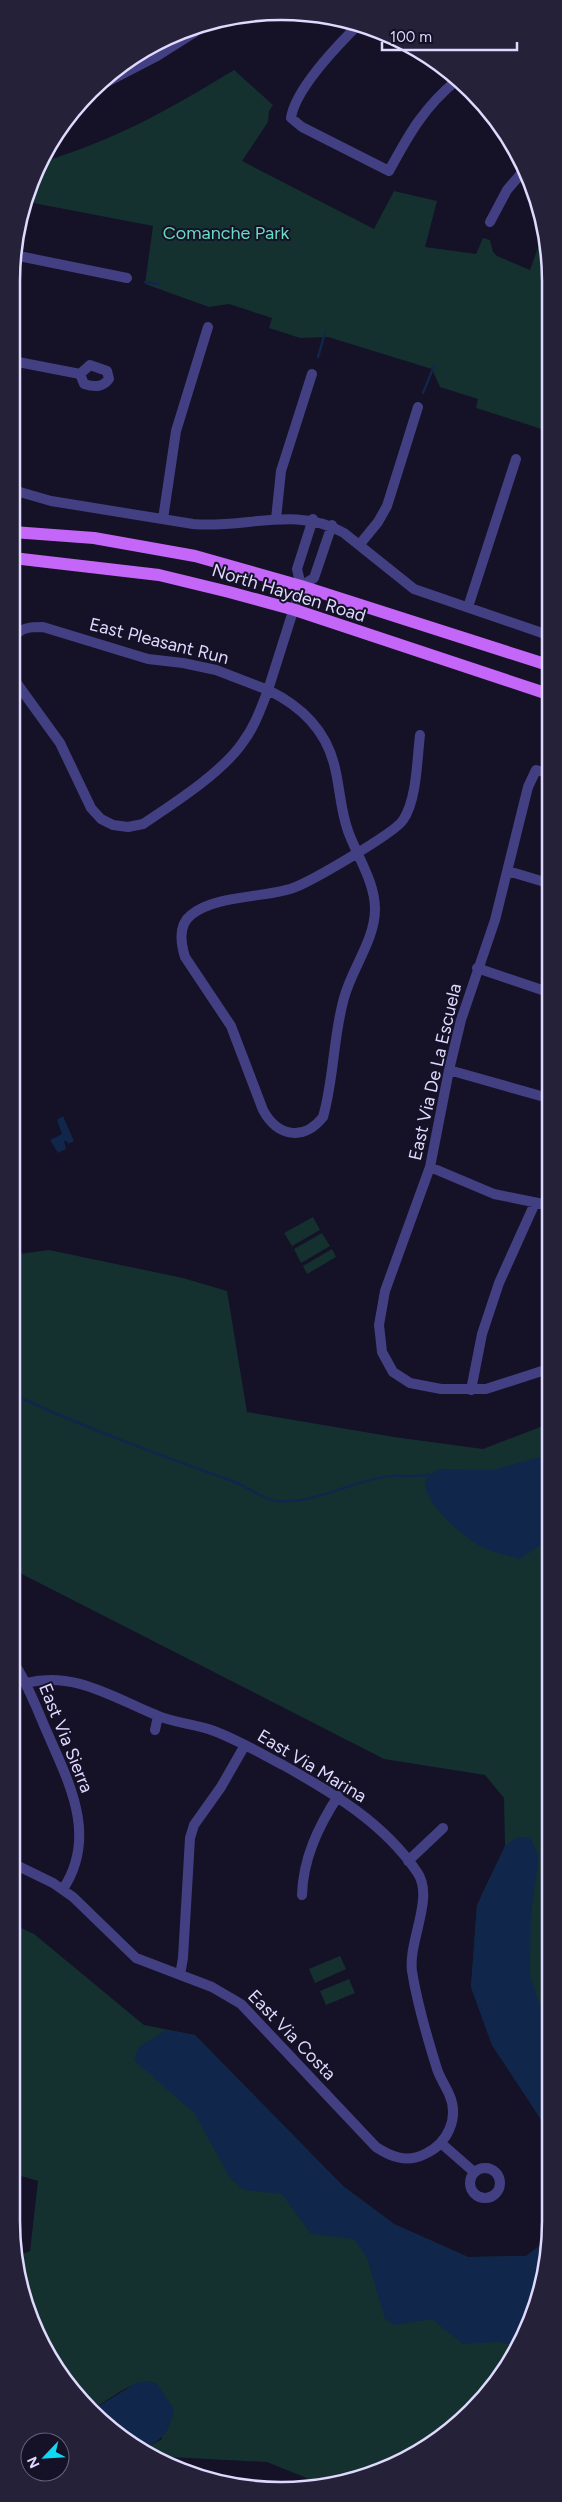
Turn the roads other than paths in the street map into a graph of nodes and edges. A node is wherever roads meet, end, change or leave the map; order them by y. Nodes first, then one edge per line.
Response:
1 (353, 30) edge
2 (184, 39) edge
3 (122, 74) edge
4 (452, 84) edge
5 (519, 175) edge
6 (490, 222) dead end
7 (21, 257) edge
8 (126, 278) dead end
9 (208, 327) dead end
10 (20, 362) edge
11 (80, 374) dead end
12 (312, 374) dead end
13 (418, 407) dead end
14 (516, 459) dead end
15 (20, 492) edge
16 (163, 519) junction
17 (276, 519) junction
18 (313, 519) junction
19 (332, 526) junction
20 (20, 533) edge
21 (360, 544) junction
22 (20, 559) edge
23 (301, 586) junction
24 (468, 607) junction
25 (295, 610) junction
26 (20, 630) edge
27 (542, 633) edge
28 (542, 663) edge
29 (20, 688) edge
30 (268, 690) junction
31 (542, 692) edge
32 (420, 735) dead end
33 (542, 772) edge
34 (357, 853) junction
35 (508, 871) junction
36 (542, 881) edge
37 (478, 968) junction
38 (542, 990) edge
39 (449, 1070) junction
40 (542, 1096) edge
41 (430, 1167) junction
42 (535, 1203) junction
43 (542, 1205) edge
44 (542, 1371) edge
45 (470, 1390) junction
46 (20, 1673) edge
47 (26, 1683) junction
48 (158, 1716) junction
49 (155, 1730) dead end
50 (245, 1745) junction
51 (338, 1796) junction
52 (443, 1828) dead end
53 (408, 1860) junction
54 (20, 1867) edge
55 (63, 1890) junction
56 (302, 1896) dead end
57 (180, 1975) junction
58 (442, 2144) junction
59 (474, 2172) dead end

1 - 4 street
2 - 3 street
5 - 6 street
7 - 8 street
9 - 16 street
10 - 11 street
12 - 17 street
13 - 21 street
14 - 24 street
15 - 16 street
16 - 17 street
17 - 18 street
18 - 19 street
18 - 23 street
19 - 21 street
19 - 23 street
20 - 23 main road, North Hayden Road
21 - 24 street
22 - 25 main road, North Hayden Road
23 - 25 street
23 - 28 main road, North Hayden Road
24 - 27 street
25 - 30 street
25 - 31 main road, North Hayden Road
26 - 30 street, East Pleasant Run
29 - 30 street
30 - 34 street, East Pleasant Run
32 - 34 street, East Pleasant Run
33 - 35 street, East Via De La Escuela
34 - 34 street, East Pleasant Run
35 - 36 street
35 - 37 street, East Via De La Escuela
37 - 38 street
37 - 39 street, East Via De La Escuela
39 - 40 street
39 - 41 street, East Via De La Escuela
41 - 42 street
41 - 45 street, East Via De La Escuela
42 - 43 street
42 - 45 street
44 - 45 street
46 - 47 street, East Via Sierra
47 - 48 street, East Via Marina
47 - 55 street, East Via Sierra
48 - 49 street
48 - 50 street, East Via Marina
50 - 51 street, East Via Marina
50 - 57 street
51 - 53 street, East Via Marina
51 - 56 street
52 - 53 street
53 - 58 street, East Via Marina
54 - 55 street, East Via Costa
55 - 57 street, East Via Costa
57 - 58 street, East Via Costa
58 - 59 street

